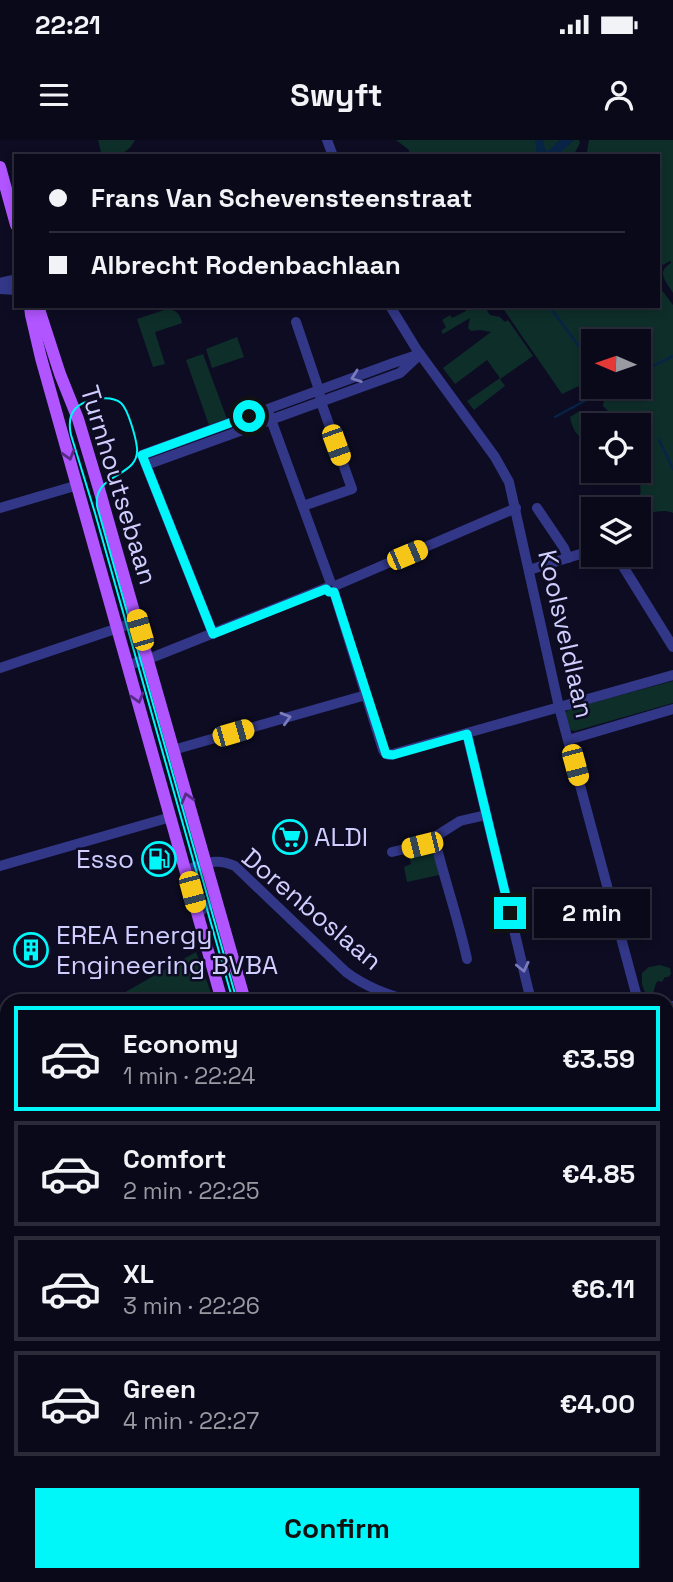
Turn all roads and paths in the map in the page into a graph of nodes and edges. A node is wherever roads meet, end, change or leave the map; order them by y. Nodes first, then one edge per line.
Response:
1 (0, 167) edge
2 (14, 218) edge
3 (31, 308) edge
4 (38, 308) edge
5 (391, 308) edge
6 (296, 322) dead end
7 (420, 354) junction
8 (48, 356) junction
9 (319, 390) junction
10 (321, 402) junction
11 (269, 414) junction
12 (78, 485) junction
13 (303, 506) junction
14 (0, 508) edge
15 (516, 508) junction
16 (537, 508) dead end
17 (581, 554) edge
18 (568, 558) junction
19 (623, 567) edge
20 (529, 570) junction
21 (332, 587) junction
22 (118, 628) junction
23 (140, 630) junction
24 (213, 634) junction
25 (673, 647) edge
26 (148, 659) junction
27 (129, 665) junction
28 (0, 668) edge
29 (673, 675) edge
30 (366, 695) junction
31 (559, 707) junction
32 (673, 709) edge
33 (467, 734) junction
34 (568, 740) junction
35 (173, 750) junction
36 (486, 815) junction
37 (171, 817) junction
38 (434, 837) junction
39 (392, 852) dead end
40 (206, 864) junction
41 (0, 866) edge
42 (186, 870) junction
43 (219, 907) junction
44 (198, 914) junction
45 (467, 959) dead end
46 (220, 994) edge
47 (244, 994) edge
48 (388, 994) edge
49 (529, 994) edge
50 (636, 994) edge

1 - 2 main road
3 - 8 main road, Turnhoutsebaan
4 - 8 main road, Turnhoutsebaan
5 - 7 street, Koolsveldlaan
6 - 9 street
7 -> 9 street
7 - 10 street
7 - 15 street, Koolsveldlaan
8 -> 12 main road, Turnhoutsebaan
8 - 23 main road, Turnhoutsebaan
9 - 10 street
9 - 11 street
10 - 11 street
10 - 13 street
11 - 13 street
11 - 24 street
12 - 14 street
12 - 22 main road, Turnhoutsebaan
13 - 21 street
15 - 20 street, Koolsveldlaan
15 - 21 street
16 - 18 street, Koolsveldlaan
17 - 18 street
18 - 20 street
19 - 25 street
20 - 31 street, Koolsveldlaan
21 - 24 street
21 - 30 street
22 - 23 street, Turnhoutsebaan
22 - 27 main road, Turnhoutsebaan
22 - 28 street
23 - 26 main road, Turnhoutsebaan
24 - 26 street
26 - 27 street
26 - 35 main road, Turnhoutsebaan
27 -> 37 main road, Turnhoutsebaan
29 - 31 street
30 - 33 street
35 -> 30 street
31 - 33 street
31 - 34 street, Koolsveldlaan
32 - 34 street
33 - 36 street
34 - 50 street, Koolsveldlaan
40 -> 35 main road, Turnhoutsebaan
36 - 38 street
36 -> 49 street
37 - 41 street
37 - 42 main road, Turnhoutsebaan
38 - 39 street
38 - 45 street
40 - 42 street, Dorenboslaan
40 - 43 main road, Turnhoutsebaan
40 - 48 street, Dorenboslaan
42 - 44 main road, Turnhoutsebaan
43 - 44 street
43 - 47 main road, Turnhoutsebaan
44 - 46 main road, Turnhoutsebaan

